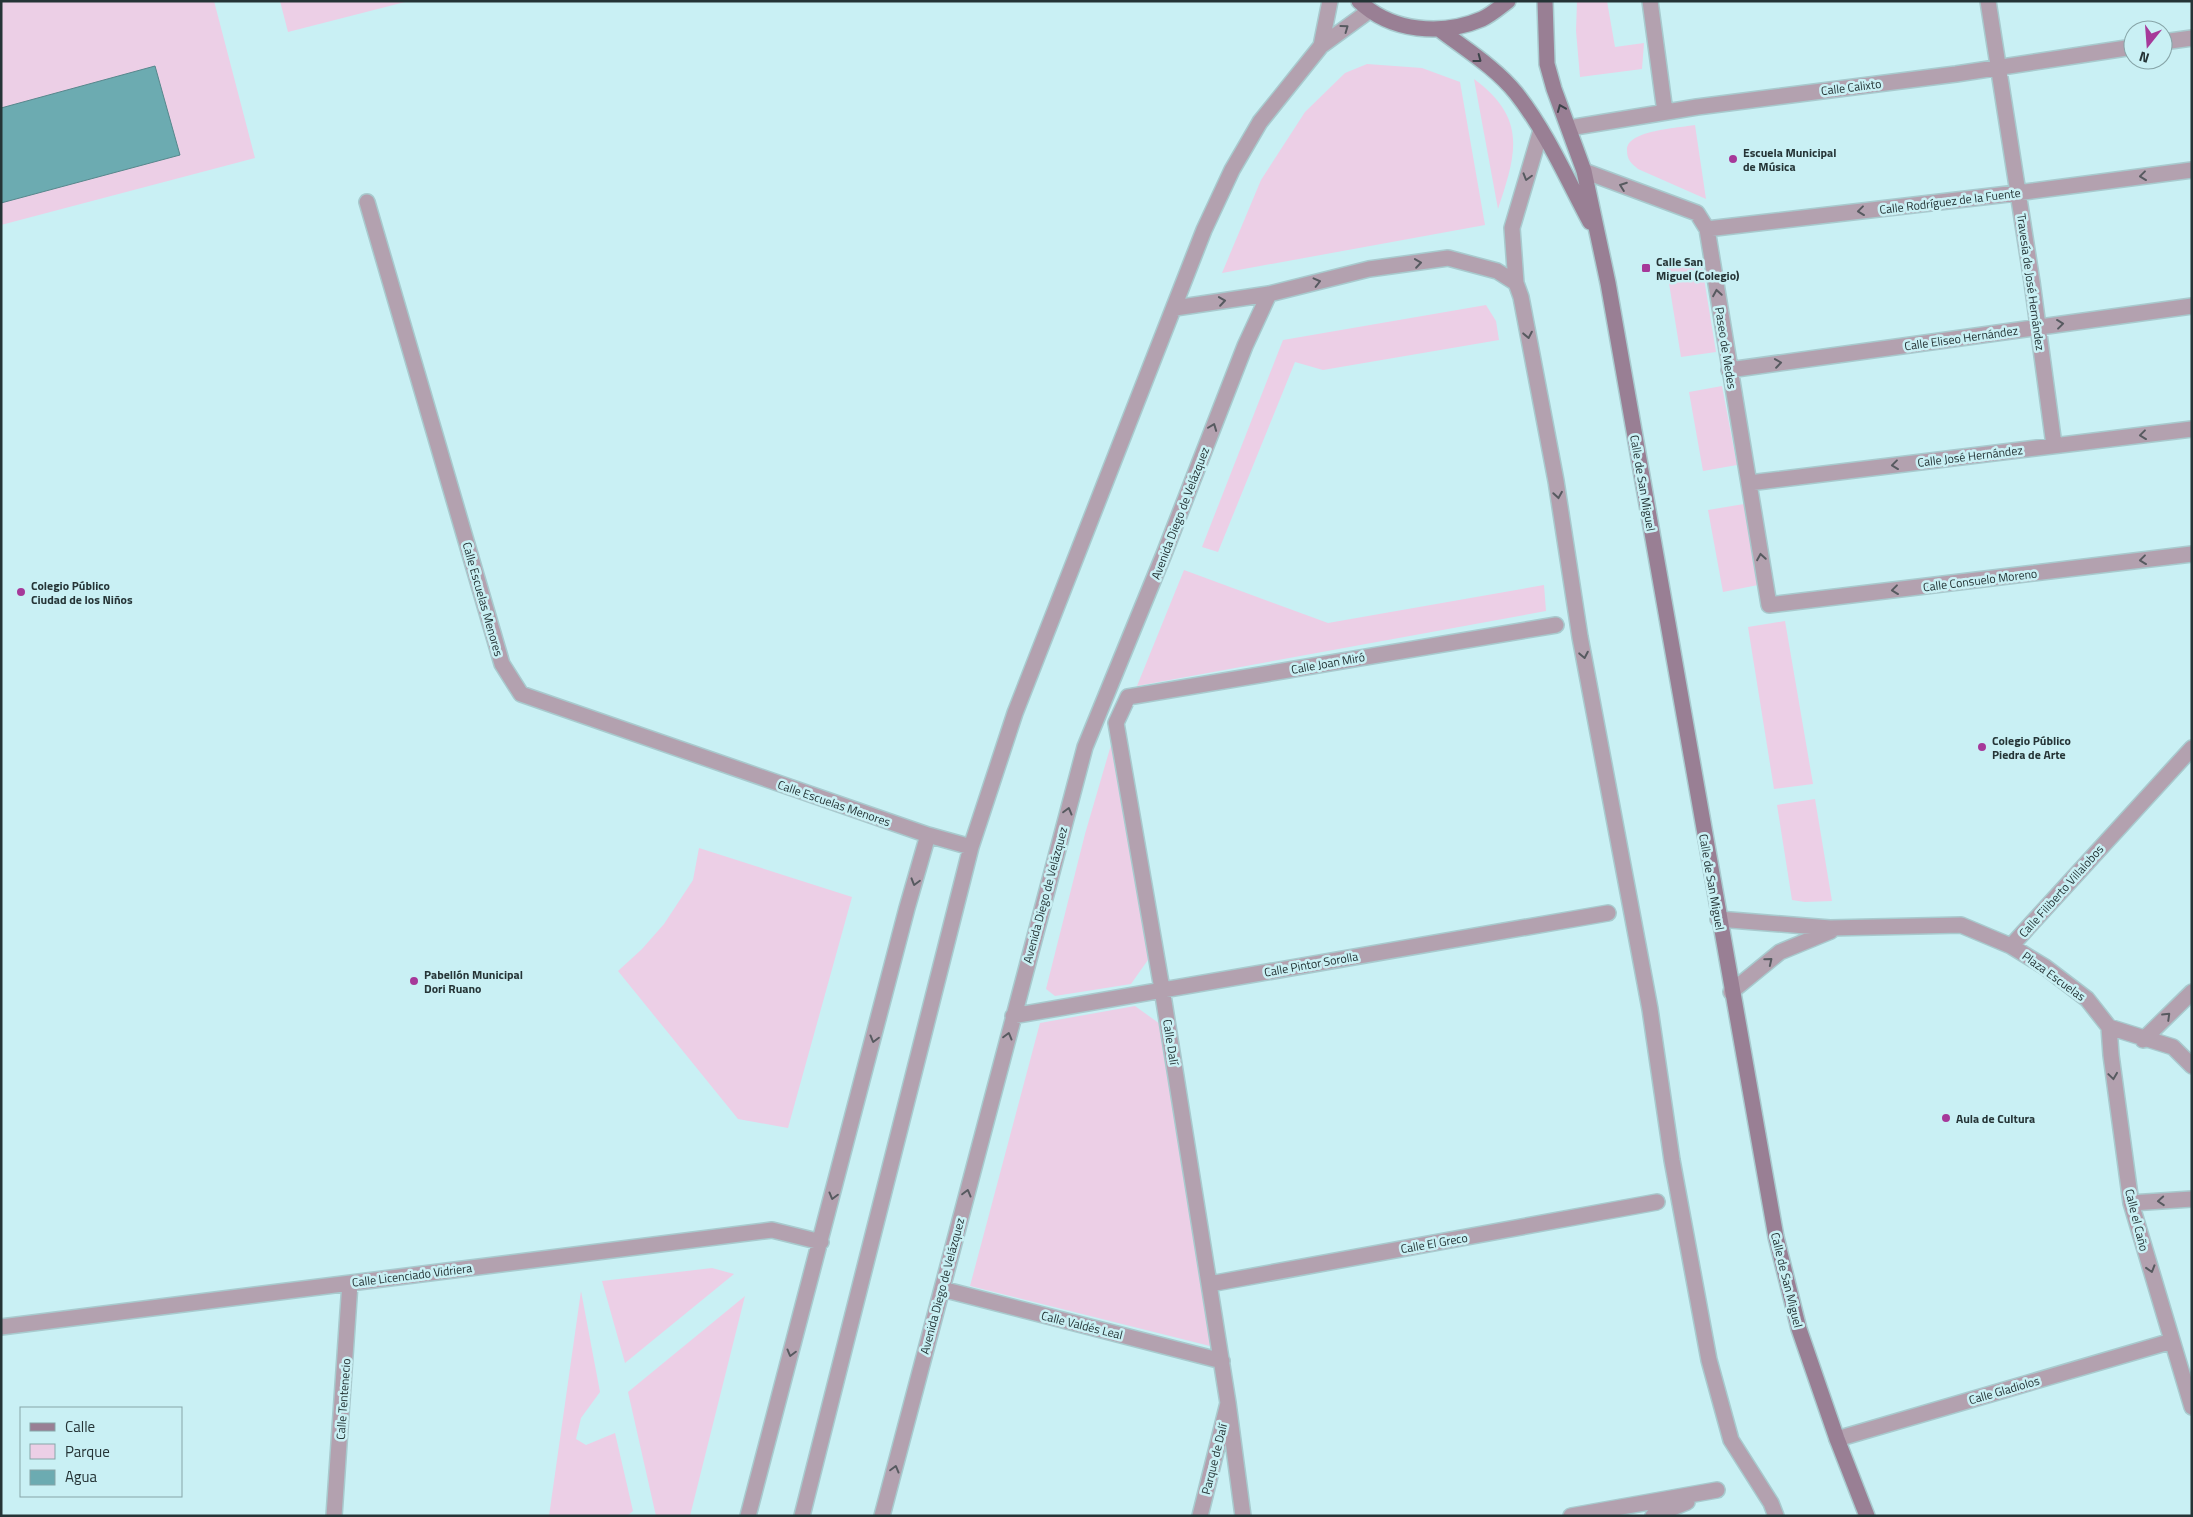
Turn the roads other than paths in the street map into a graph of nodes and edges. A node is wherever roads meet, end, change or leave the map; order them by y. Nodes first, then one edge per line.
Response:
1 (1330, 1) edge
2 (1508, 1) edge
3 (1545, 1) edge
4 (1650, 1) edge
5 (1988, 1) edge
6 (1364, 6) edge
7 (1439, 29) junction
8 (2192, 38) edge
9 (2173, 41) edge
10 (1321, 46) junction
11 (2123, 48) edge
12 (1998, 67) junction
13 (1665, 112) junction
14 (1570, 128) junction
15 (1541, 130) junction
16 (2192, 170) edge
17 (1584, 171) junction
18 (2017, 193) junction
19 (367, 202) dead end
20 (1707, 230) junction
21 (1599, 238) junction
22 (1516, 283) junction
23 (1269, 294) junction
24 (2192, 306) edge
25 (1175, 308) junction
26 (2038, 327) junction
27 (1729, 370) junction
28 (2192, 429) edge
29 (2054, 445) junction
30 (1748, 483) junction
31 (2192, 554) edge
32 (1769, 605) joint
33 (1556, 625) dead end
34 (1116, 723) joint
35 (2192, 748) edge
36 (928, 835) junction
37 (971, 847) junction
38 (1608, 913) dead end
39 (1718, 919) junction
40 (1836, 928) junction
41 (2011, 946) junction
42 (1162, 989) junction
43 (1731, 992) junction
44 (2192, 992) edge
45 (1013, 1016) junction
46 (2110, 1027) junction
47 (2143, 1040) junction
48 (2192, 1066) edge
49 (2192, 1199) edge
50 (1657, 1202) dead end
51 (2131, 1203) junction
52 (821, 1242) junction
53 (350, 1283) junction
54 (1210, 1284) junction
55 (942, 1289) junction
56 (1, 1327) edge
57 (2172, 1341) junction
58 (1222, 1361) junction
59 (1228, 1403) junction
60 (2192, 1407) edge
61 (1836, 1439) junction
62 (334, 1516) edge
63 (748, 1516) edge
64 (802, 1516) edge
65 (882, 1516) edge
66 (1200, 1516) edge
67 (1243, 1516) edge
68 (1571, 1516) edge
69 (1653, 1516) edge
70 (1776, 1516) edge
71 (1867, 1516) edge

1 - 10 street
2 - 7 main road
14 -> 3 main road, Calle de San Miguel
4 - 13 street
5 - 12 street, Travesía de José Hernández
6 - 7 main road
10 -> 6 street
7 -> 15 main road, Calle de San Miguel
8 - 9 street
10 - 25 street
11 - 12 street, Calle Calixto
12 - 13 street, Calle Calixto
12 - 18 street, Travesía de José Hernández
13 - 14 street, Calle Calixto
14 - 17 main road, Calle de San Miguel
15 - 21 main road, Calle de San Miguel
15 -> 22 street
16 -> 18 street, Calle Rodríguez de la Fuente
20 -> 17 street
17 - 21 main road, Calle de San Miguel
18 -> 20 street, Calle Rodríguez de la Fuente
18 - 26 street, Travesía de José Hernández
19 - 36 street, Calle Escuelas Menores
27 -> 20 street, Paseo de Medes
21 - 39 main road, Calle de San Miguel
23 -> 22 street
22 -> 70 street
25 -> 23 street
45 -> 23 street, Avenida Diego de Velázquez
26 -> 24 street, Calle Eliseo Hernández
25 - 37 street
27 -> 26 street, Calle Eliseo Hernández
26 - 29 street, Travesía de José Hernández
27 - 30 street, Paseo de Medes
28 -> 29 street, Calle José Hernández
29 -> 30 street, Calle José Hernández
32 -> 30 street, Paseo de Medes
31 -> 32 street, Calle Consuelo Moreno
33 - 34 street, Calle Joan Miró
34 - 42 street, Calle Dalí
35 - 41 street, Calle Filiberto Villalobos
36 - 37 street
36 -> 52 street
37 - 64 street
38 - 42 street, Calle Pintor Sorolla
39 - 40 street, Calle Filiberto Villalobos
39 - 43 main road, Calle de San Miguel
40 - 41 street, Calle Filiberto Villalobos
43 -> 40 street, Calle Filiberto Villalobos
41 - 46 street, Plaza Escuelas
42 - 45 street, Calle Pintor Sorolla
42 - 54 street, Calle Dalí
43 - 61 main road, Calle de San Miguel
47 -> 44 street
55 -> 45 street, Avenida Diego de Velázquez
46 - 47 street, Plaza Escuelas
46 -> 51 street, Calle el Caño
47 - 48 street, Plaza Escuelas
49 -> 51 street
50 - 54 street, Calle El Greco
51 -> 57 street, Calle el Caño
52 - 53 street, Calle Licenciado Vidriera
52 -> 63 street
53 - 56 street, Calle Licenciado Vidriera
53 - 62 street, Calle Tentenecio
54 - 58 street, Calle Dalí
55 - 58 street, Calle Valdés Leal
65 -> 55 street, Avenida Diego de Velázquez
57 - 60 street, Calle el Caño
57 - 61 street, Calle Gladiolos
58 - 59 street, Parque de Dalí
59 - 66 street, Parque de Dalí
59 - 67 street, Parque de Dalí
61 - 71 main road, Calle de San Miguel
68 - 69 street

